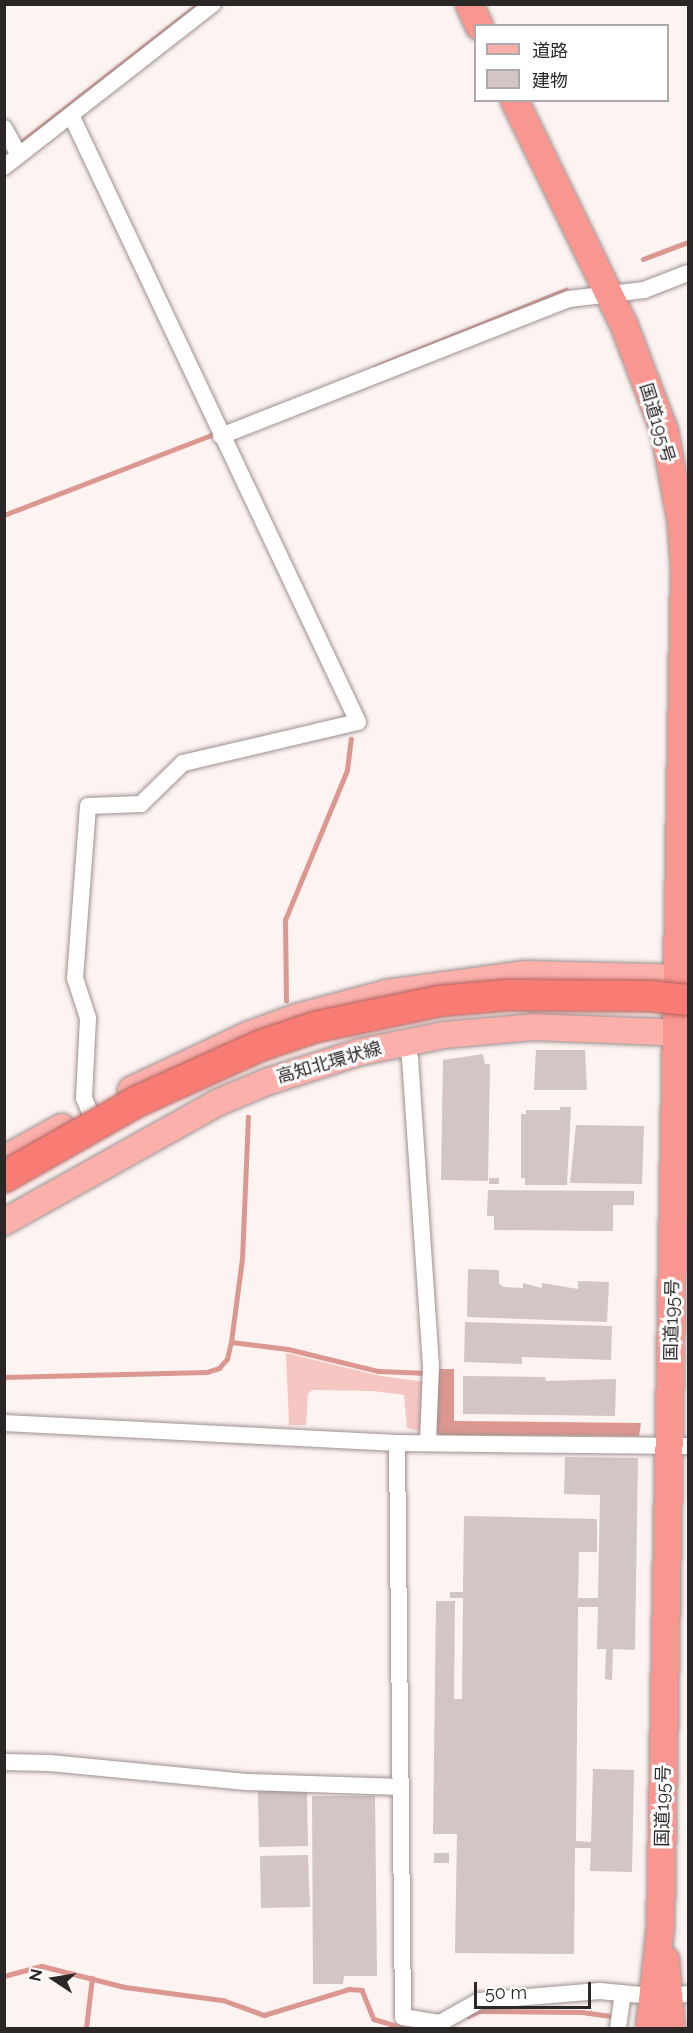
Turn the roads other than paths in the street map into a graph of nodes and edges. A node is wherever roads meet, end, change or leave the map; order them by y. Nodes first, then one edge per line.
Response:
1 (213, 4) edge
2 (469, 4) edge
3 (477, 24) edge
4 (515, 102) edge
5 (71, 115) junction
6 (7, 134) edge
7 (19, 155) junction
8 (4, 166) edge
9 (688, 273) edge
10 (609, 295) junction
11 (221, 436) junction
12 (682, 485) edge
13 (685, 985) edge
14 (682, 1032) edge
15 (405, 1042) junction
16 (90, 1112) junction
17 (4, 1159) edge
18 (4, 1177) edge
19 (4, 1222) edge
20 (4, 1424) edge
21 (397, 1443) junction
22 (428, 1443) junction
23 (680, 1445) edge
24 (4, 1762) edge
25 (401, 1787) junction
26 (623, 1993) junction
27 (670, 1995) edge
28 (618, 2028) edge
29 (649, 2028) edge
30 (671, 2028) edge

1 - 5 street
2 - 3 highway
4 - 10 highway, 国道195号
5 - 7 street
5 - 11 street
6 - 7 street
7 - 8 street
9 - 10 street
10 - 11 street
10 - 12 highway, 国道195号
11 - 16 street
12 - 13 highway, 国道195号
13 - 14 highway, 国道195号
13 - 16 main road
13 - 18 highway, bridge
14 - 15 main road, 高知北環状線
14 - 23 highway, 国道195号
15 - 19 main road, 高知北環状線
15 - 22 street
16 - 17 main road
20 - 21 street
21 - 22 street
21 - 25 street
22 - 23 street
23 - 27 highway, 国道195号
24 - 25 street
25 - 26 street
26 - 27 street
26 - 28 street
27 - 29 highway, 国道195号
27 - 30 highway, 国道195号

